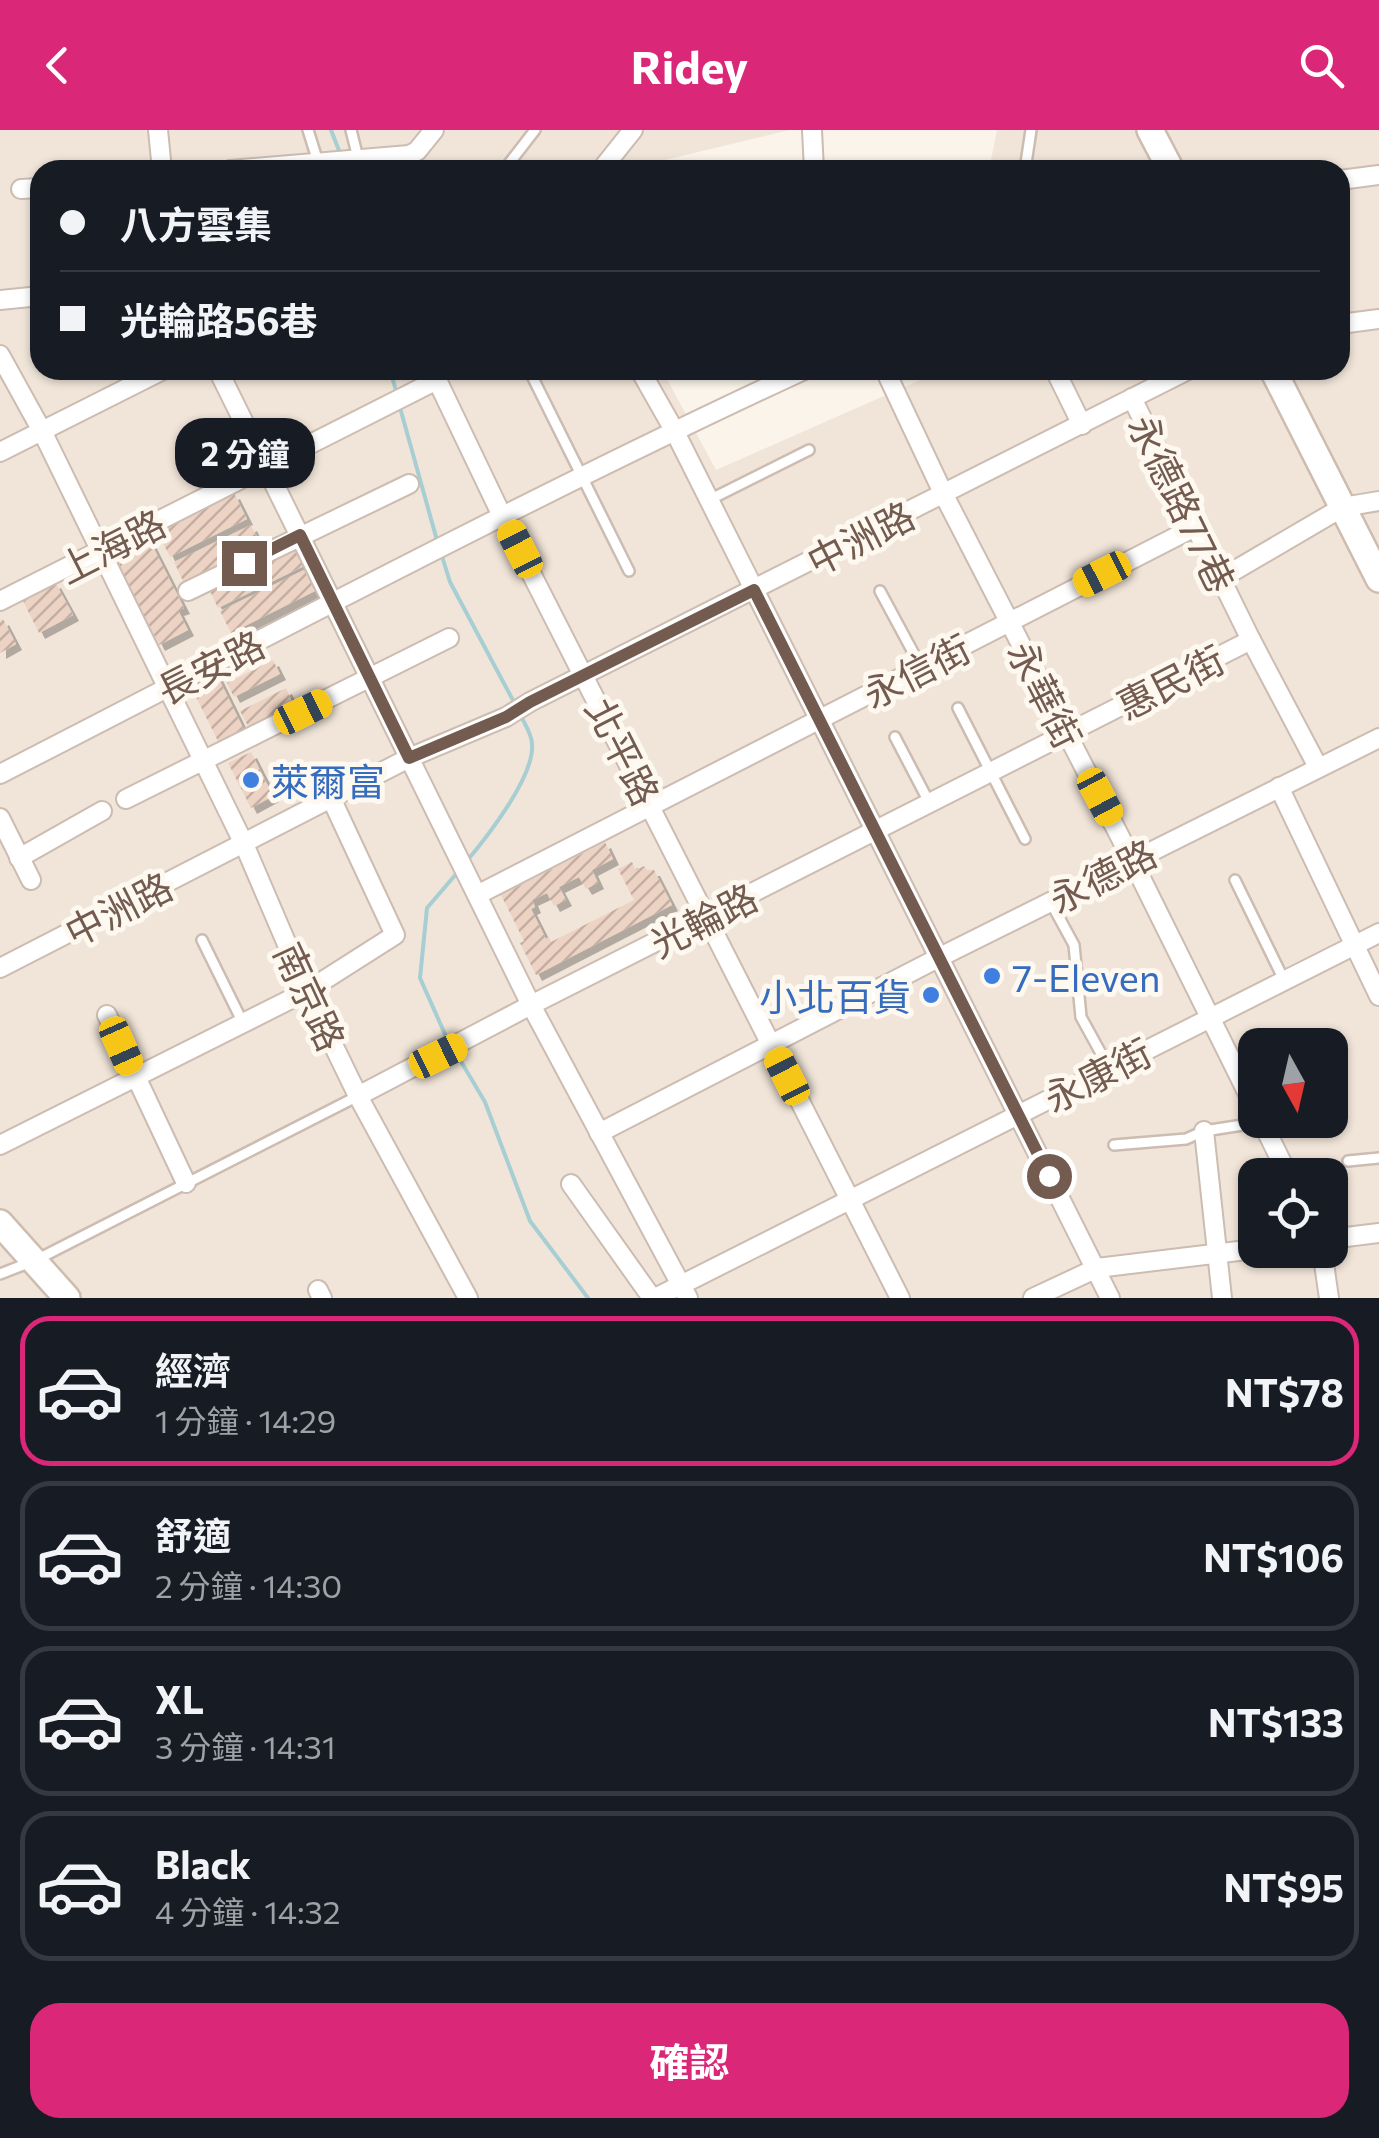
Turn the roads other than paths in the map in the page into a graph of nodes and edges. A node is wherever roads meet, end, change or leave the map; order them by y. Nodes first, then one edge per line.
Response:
1 (158, 130) edge
2 (308, 130) edge
3 (351, 130) edge
4 (434, 130) edge
5 (535, 130) edge
6 (633, 130) edge
7 (812, 130) edge
8 (1032, 130) edge
9 (1150, 130) edge
10 (161, 160) edge
11 (323, 160) edge
12 (358, 160) edge
13 (373, 160) edge
14 (512, 160) edge
15 (608, 160) edge
16 (814, 160) edge
17 (1027, 160) edge
18 (1166, 160) edge
19 (1379, 175) edge
20 (1350, 179) edge
21 (30, 297) edge
22 (0, 300) edge
23 (1379, 319) edge
24 (1350, 323) edge
25 (0, 355) edge
26 (143, 380) edge
27 (223, 380) edge
28 (430, 380) edge
29 (439, 380) edge
30 (534, 380) edge
31 (646, 380) edge
32 (782, 380) edge
33 (889, 380) edge
34 (1059, 380) edge
35 (1168, 380) edge
36 (1279, 380) edge
37 (1132, 398) junction
38 (1082, 426) junction
39 (674, 430) junction
40 (42, 431) junction
41 (809, 450) dead end
42 (0, 452) edge
43 (267, 467) junction
44 (581, 478) junction
45 (409, 484) dead end
46 (944, 494) junction
47 (709, 500) junction
48 (1379, 501) edge
49 (1343, 507) junction
50 (504, 518) junction
51 (1194, 526) junction
52 (300, 535) junction
53 (100, 551) junction
54 (629, 572) dead end
55 (1220, 579) junction
56 (1379, 579) edge
57 (754, 590) junction
58 (188, 591) dead end
59 (880, 592) dead end
60 (0, 601) edge
61 (331, 603) junction
62 (1009, 622) junction
63 (449, 638) dead end
64 (1251, 640) junction
65 (920, 667) junction
66 (585, 674) junction
67 (370, 679) junction
68 (166, 689) junction
69 (958, 708) dead end
70 (819, 719) junction
71 (1066, 734) junction
72 (896, 737) dead end
73 (1379, 738) edge
74 (409, 758) junction
75 (203, 762) junction
76 (1318, 767) junction
77 (991, 772) junction
78 (0, 774) edge
79 (1278, 787) junction
80 (331, 798) junction
81 (126, 799) dead end
82 (930, 804) junction
83 (651, 805) junction
84 (102, 811) dead end
85 (0, 818) edge
86 (875, 831) junction
87 (1025, 839) dead end
88 (244, 844) junction
89 (19, 858) junction
90 (1132, 860) junction
91 (30, 880) dead end
92 (1235, 880) dead end
93 (475, 891) junction
94 (1050, 901) junction
95 (706, 918) junction
96 (1379, 933) edge
97 (202, 940) dead end
98 (1354, 946) junction
99 (940, 956) junction
100 (0, 968) edge
101 (1284, 980) junction
102 (306, 991) junction
103 (1379, 996) edge
104 (530, 1005) junction
105 (107, 1015) dead end
106 (1210, 1017) junction
107 (242, 1023) junction
108 (771, 1044) junction
109 (1108, 1068) junction
110 (1238, 1074) edge
111 (134, 1077) junction
112 (358, 1096) junction
113 (1017, 1114) junction
114 (1238, 1123) edge
115 (1204, 1132) junction
116 (599, 1133) junction
117 (0, 1144) edge
118 (1114, 1145) dead end
119 (1379, 1158) edge
120 (1348, 1161) dead end
121 (186, 1183) junction
122 (571, 1184) dead end
123 (851, 1199) junction
124 (0, 1223) edge
125 (1379, 1233) edge
126 (1348, 1237) edge
127 (1238, 1252) edge
128 (1218, 1255) junction
129 (36, 1260) junction
130 (1097, 1268) junction
131 (1325, 1268) edge
132 (0, 1274) edge
133 (685, 1292) edge
134 (67, 1298) edge
135 (468, 1298) edge
136 (654, 1298) edge
137 (900, 1298) edge
138 (1033, 1298) edge
139 (1110, 1298) edge
140 (1222, 1298) edge
141 (1329, 1298) edge

1 - 10 street
2 - 11 lane
3 - 12 lane
4 - 13 street
5 - 14 lane
6 - 15 street
7 - 16 street
8 - 17 lane
9 - 18 main road
19 - 20 street
21 - 22 street
23 - 24 street
25 - 40 street, 南京路
26 - 40 street
27 - 43 street
28 - 43 street, 上海路
29 - 50 street, 北平路
30 - 44 lane
31 - 39 street
32 - 39 street
33 - 46 street, 永華街
34 - 38 street
35 - 37 street, 中洲路
36 - 49 main road
37 - 38 street, 中洲路
37 - 51 street, 永德路77巷
38 - 46 street, 中洲路
39 - 44 street
39 - 47 street
40 - 42 street
40 - 53 street, 南京路
41 - 47 lane
43 - 52 street
43 - 53 street, 上海路
44 - 50 street
44 - 54 lane
45 - 52 street
46 - 57 street, 中洲路
46 - 62 street, 永華街
47 - 57 street
48 - 49 street
49 - 55 street
49 - 56 main road
50 - 61 street, 長安路
50 - 66 street, 北平路
51 - 55 street, 永德路77巷
51 - 62 street, 永信街
52 - 58 street
52 - 61 street
53 - 60 street, 上海路
53 - 68 street, 南京路
55 - 64 street, 永德路77巷
57 - 66 street, 中洲路
57 - 70 street
59 - 65 lane
61 - 67 street
61 - 68 street, 長安路
62 - 65 street, 永信街
62 - 71 street, 永華街
63 - 67 street
64 - 71 street, 惠民街
64 - 76 street, 永德路77巷
65 - 70 street, 永信街
66 - 74 street, 中洲路
66 - 83 street, 北平路
67 - 74 street
67 - 75 street
68 - 75 street, 南京路
68 - 78 street, 長安路
69 - 77 lane
70 - 83 street, 永信街
70 - 86 street
71 - 77 street, 惠民街
71 - 90 street, 永華街
72 - 82 lane
73 - 76 street, 永德路
74 - 80 street, 中洲路
74 - 93 street
75 - 81 street
75 - 88 street, 南京路
76 - 79 street, 永德路
77 - 82 street, 惠民街
77 - 87 lane
79 - 90 street, 永德路
79 - 98 street
80 - 88 street, 中洲路
80 - 102 street
82 - 86 street, 惠民街
83 - 93 street, 永信街
83 - 95 street, 北平路
84 - 89 street
85 - 89 street
86 - 95 street, 光輪路
86 - 99 street
88 - 100 street, 中洲路
88 - 102 street, 南京路
89 - 91 street
90 - 94 street, 永德路
90 - 106 street, 永華街
92 - 101 lane
93 - 104 street
94 - 99 street, 永德路
94 - 109 lane
95 - 104 street, 光輪路
95 - 108 street, 北平路
96 - 98 street, 永康街
97 - 107 lane
98 - 101 street, 永康街
98 - 103 street
99 - 108 street, 永德路
99 - 113 street
101 - 106 street, 永康街
102 - 107 street
102 - 112 street, 南京路
104 - 112 street, 光輪路
104 - 116 street
105 - 111 street
106 - 109 street, 永康街
106 - 110 street, 永華街
107 - 111 street
108 - 116 street, 永德路
108 - 123 street, 北平路
109 - 113 street, 永康街
111 - 117 street
111 - 121 street
112 - 121 lane
112 - 135 street, 南京路
113 - 123 street, 永康街
113 - 130 street
114 - 115 lane
115 - 118 lane
115 - 128 street
116 - 133 street
119 - 120 lane
121 - 129 lane
122 - 136 street
123 - 133 street, 永康街
123 - 137 street, 北平路
124 - 129 main road
125 - 126 street
127 - 128 street
128 - 130 street
128 - 140 street
129 - 132 lane
129 - 134 main road
130 - 138 street
130 - 139 street
131 - 141 street
133 - 136 street, 永康街

